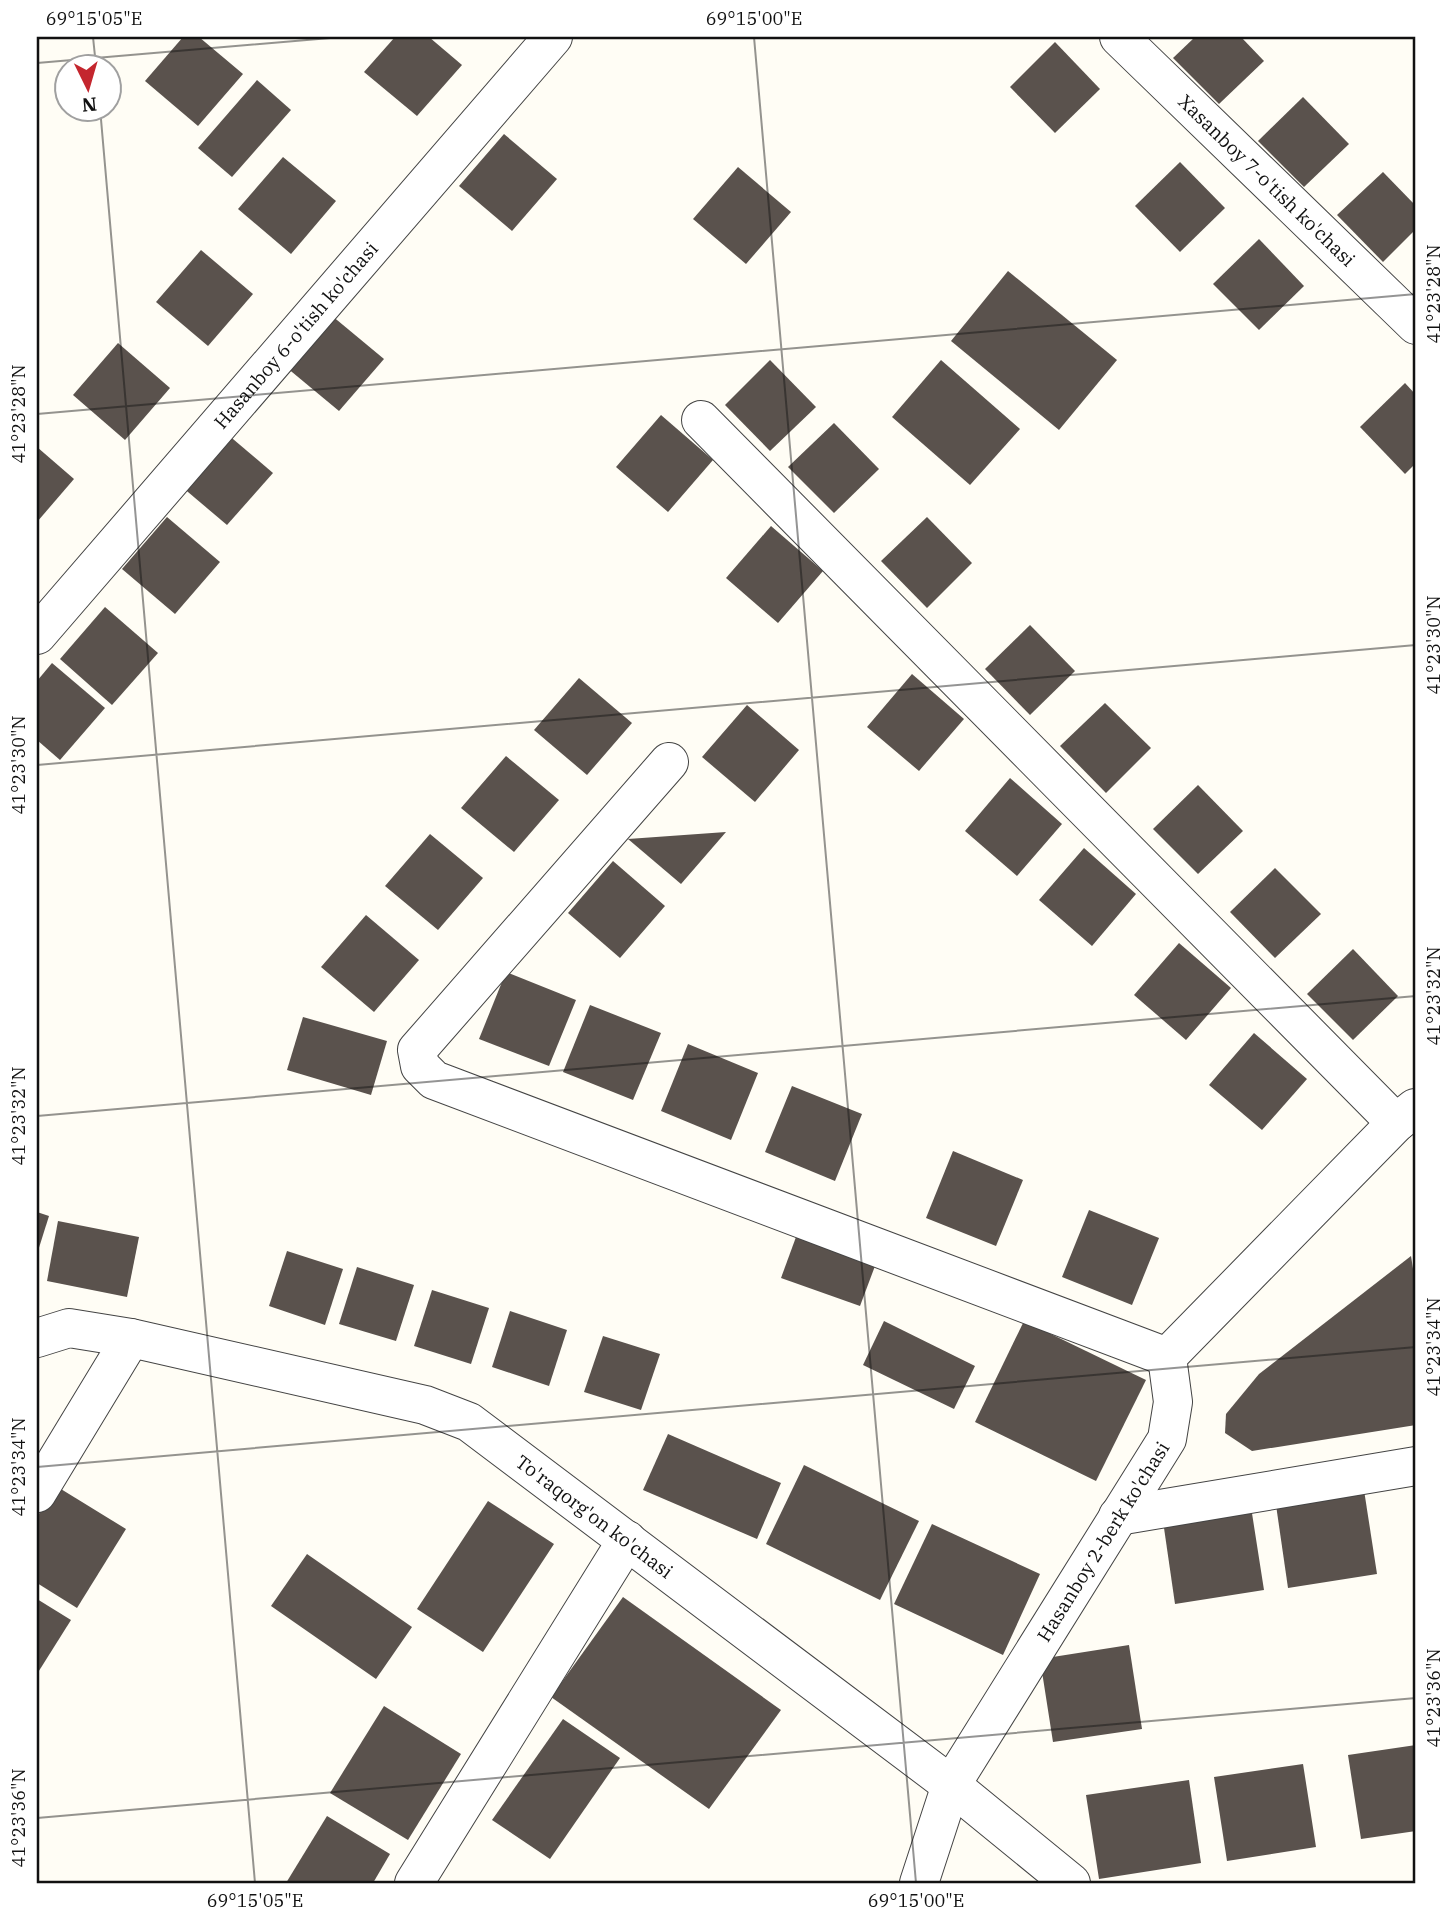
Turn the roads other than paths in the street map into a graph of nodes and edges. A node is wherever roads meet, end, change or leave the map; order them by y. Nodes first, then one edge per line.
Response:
1 (553, 37) edge
2 (1119, 37) edge
3 (1416, 325) edge
4 (701, 420) dead end
5 (37, 635) edge
6 (669, 762) dead end
7 (1406, 1115) edge
8 (37, 1338) edge
9 (131, 1338) junction
10 (1167, 1357) junction
11 (1416, 1466) edge
12 (37, 1493) edge
13 (1118, 1516) junction
14 (627, 1540) junction
15 (951, 1785) junction
16 (414, 1883) edge
17 (919, 1883) edge
18 (1071, 1883) edge

1 - 5 street, Hasanboy 6-o'tish ko'chasi
2 - 3 street, Xasanboy 7-o'tish ko'chasi
4 - 7 street
6 - 10 street
7 - 10 street
8 - 9 street, To'raqorg'on ko'chasi
9 - 12 street
9 - 14 street, To'raqorg'on ko'chasi
10 - 13 street, Hasanboy 2-berk ko'chasi
11 - 13 street
13 - 15 street, Hasanboy 2-berk ko'chasi
14 - 15 street, To'raqorg'on ko'chasi
14 - 16 street
15 - 17 street, Hasanboy 2-berk ko'chasi
15 - 18 street, To'raqorg'on ko'chasi

